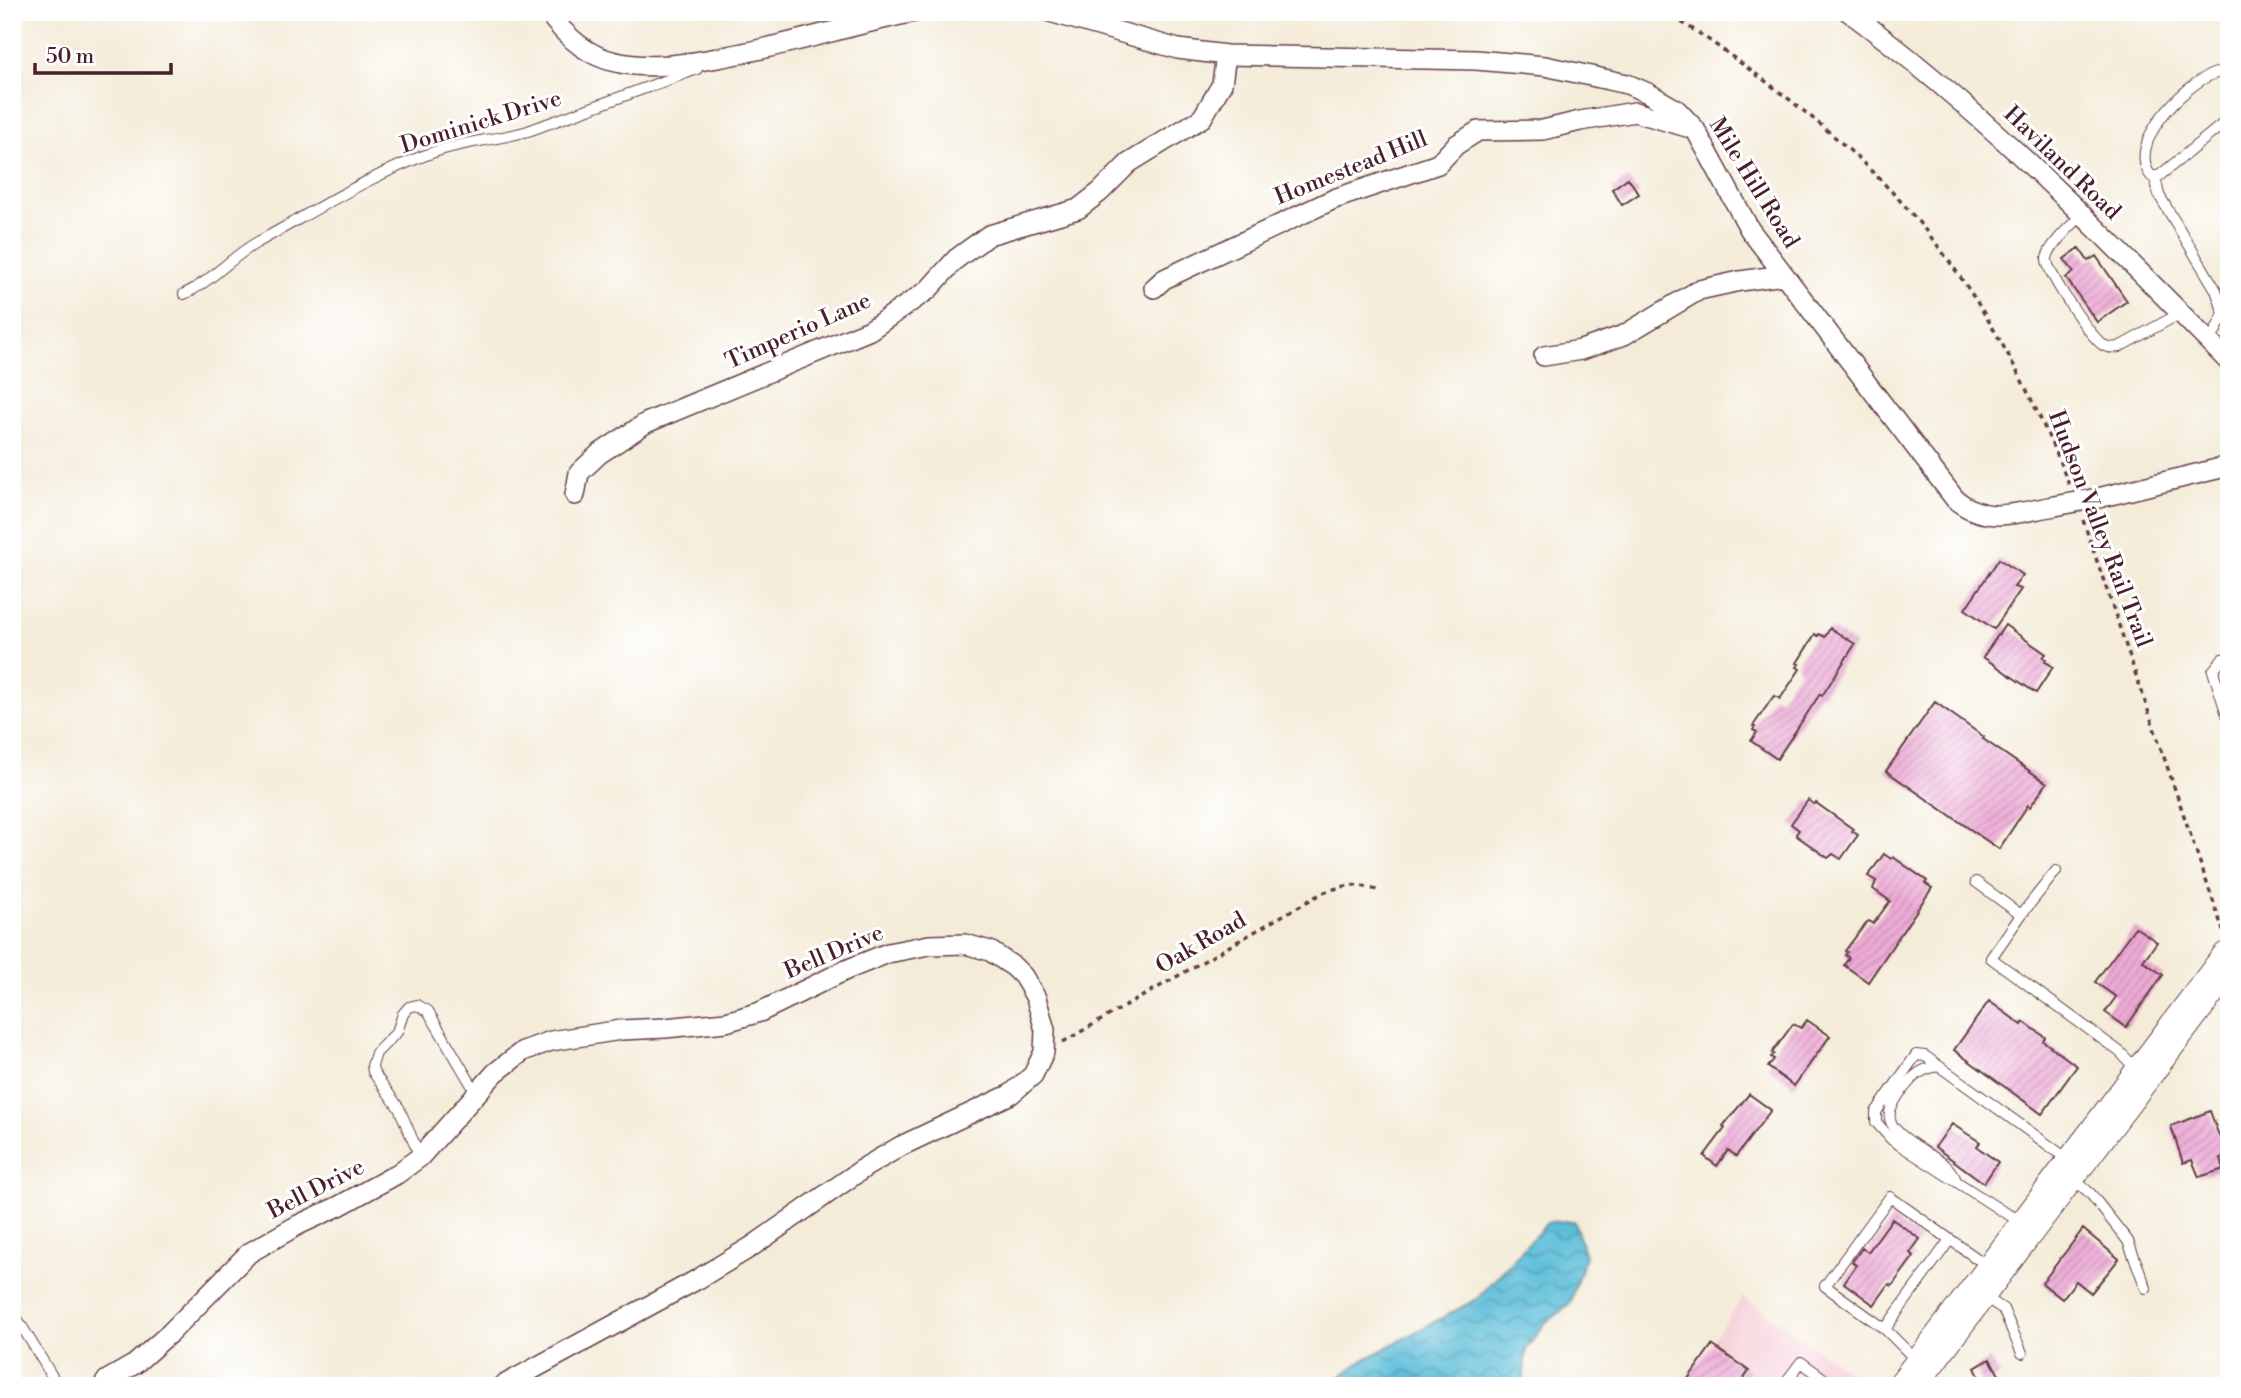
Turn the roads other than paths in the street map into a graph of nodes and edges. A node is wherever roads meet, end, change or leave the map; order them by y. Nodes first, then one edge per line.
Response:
1 (548, 12) edge
2 (915, 12) edge
3 (1050, 12) edge
4 (1849, 12) edge
5 (1226, 55) junction
6 (730, 56) junction
7 (2229, 74) edge
8 (2229, 119) edge
9 (1695, 129) junction
10 (2155, 177) junction
11 (2082, 215) junction
12 (1784, 275) junction
13 (1154, 288) dead end
14 (184, 294) dead end
15 (2181, 313) junction
16 (2210, 342) junction
17 (1544, 356) dead end
18 (2229, 362) edge
19 (2229, 466) edge
20 (575, 495) dead end
21 (2229, 658) edge
22 (2229, 721) edge
23 (2056, 871) dead end
24 (1976, 882) dead end
25 (2021, 915) junction
26 (2227, 948) edge
27 (1938, 1066) junction
28 (2142, 1075) junction
29 (477, 1094) junction
30 (419, 1157) junction
31 (2070, 1168) junction
32 (1959, 1184) junction
33 (2028, 1224) junction
34 (1949, 1241) junction
35 (1985, 1281) junction
36 (2146, 1288) dead end
37 (12, 1310) edge
38 (1885, 1329) junction
39 (2022, 1353) dead end
40 (1914, 1376) edge
41 (58, 1386) edge
42 (103, 1386) edge
43 (502, 1386) edge
44 (1783, 1386) edge
45 (1834, 1386) edge

1 - 6 street
2 - 6 street
3 - 5 street, Mile Hill Road
4 - 11 street, Haviland Road
5 - 9 street, Mile Hill Road
5 - 20 street, Timperio Lane
6 - 14 lane, Dominick Drive
7 - 10 lane
8 - 10 lane
9 - 12 street, Mile Hill Road
9 - 13 street, Homestead Hill
10 - 16 lane
11 - 15 street, Haviland Road
11 - 15 lane
12 - 17 street
12 - 19 street, Mile Hill Road, bridge
15 - 16 street, Haviland Road
16 - 18 street, Haviland Road
21 - 22 lane
23 - 25 lane
24 - 25 lane
25 - 28 lane
26 - 28 highway
27 - 31 lane
27 - 32 lane
27 - 32 lane
28 - 31 highway
29 - 30 street, Bell Drive
29 - 30 lane
29 - 43 street, Bell Drive
30 - 42 street, Bell Drive
31 - 33 highway
31 - 36 lane
32 - 33 lane
33 - 35 highway
34 - 35 lane
34 - 38 lane
34 - 38 lane
35 - 39 lane
35 - 40 highway
37 - 41 lane
38 - 40 lane
44 - 45 lane

